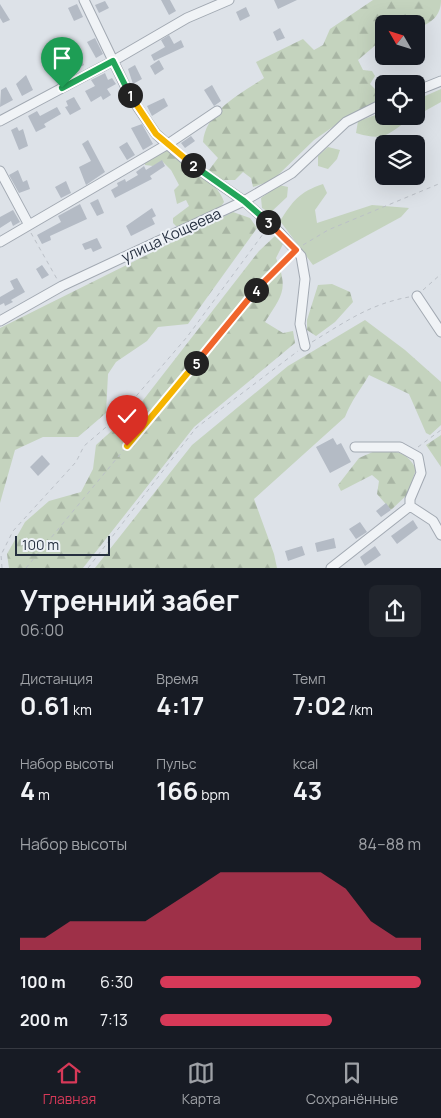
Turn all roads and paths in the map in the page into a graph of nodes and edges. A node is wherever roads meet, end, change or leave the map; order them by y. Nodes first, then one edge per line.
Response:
1 (84, 0) edge
2 (229, 0) edge
3 (113, 61) junction
4 (441, 81) edge
5 (425, 87) edge
6 (375, 108) edge
7 (217, 111) dead end
8 (0, 121) edge
9 (168, 144) junction
10 (0, 171) edge
11 (441, 183) edge
12 (244, 201) junction
13 (270, 224) junction
14 (29, 225) junction
15 (0, 242) edge
16 (296, 250) junction
17 (441, 274) edge
18 (62, 286) junction
19 (417, 296) junction
20 (0, 321) edge
21 (441, 332) edge
22 (305, 346) junction
23 (441, 430) edge
24 (355, 447) dead end
25 (412, 452) junction
26 (410, 506) junction
27 (441, 535) edge
28 (2, 568) edge
29 (26, 568) edge
30 (88, 568) edge
31 (331, 568) edge

1 - 3 street
2 - 3 street
3 - 8 street
3 - 9 street
4 - 5 street
6 - 12 street, улица Кощеева
7 - 9 street
9 - 12 street
9 - 14 street
10 - 14 street
11 - 16 path
12 - 13 street
12 - 18 street, улица Кощеева
13 - 16 street
13 - 28 path
14 - 15 street
14 - 18 path
16 - 22 street
16 - 29 path
17 - 19 path
18 - 20 street, улица Кощеева
19 - 21 street
19 - 22 path
22 - 30 path
23 - 25 path
24 - 25 street
25 - 26 street
26 - 27 street
26 - 31 street

